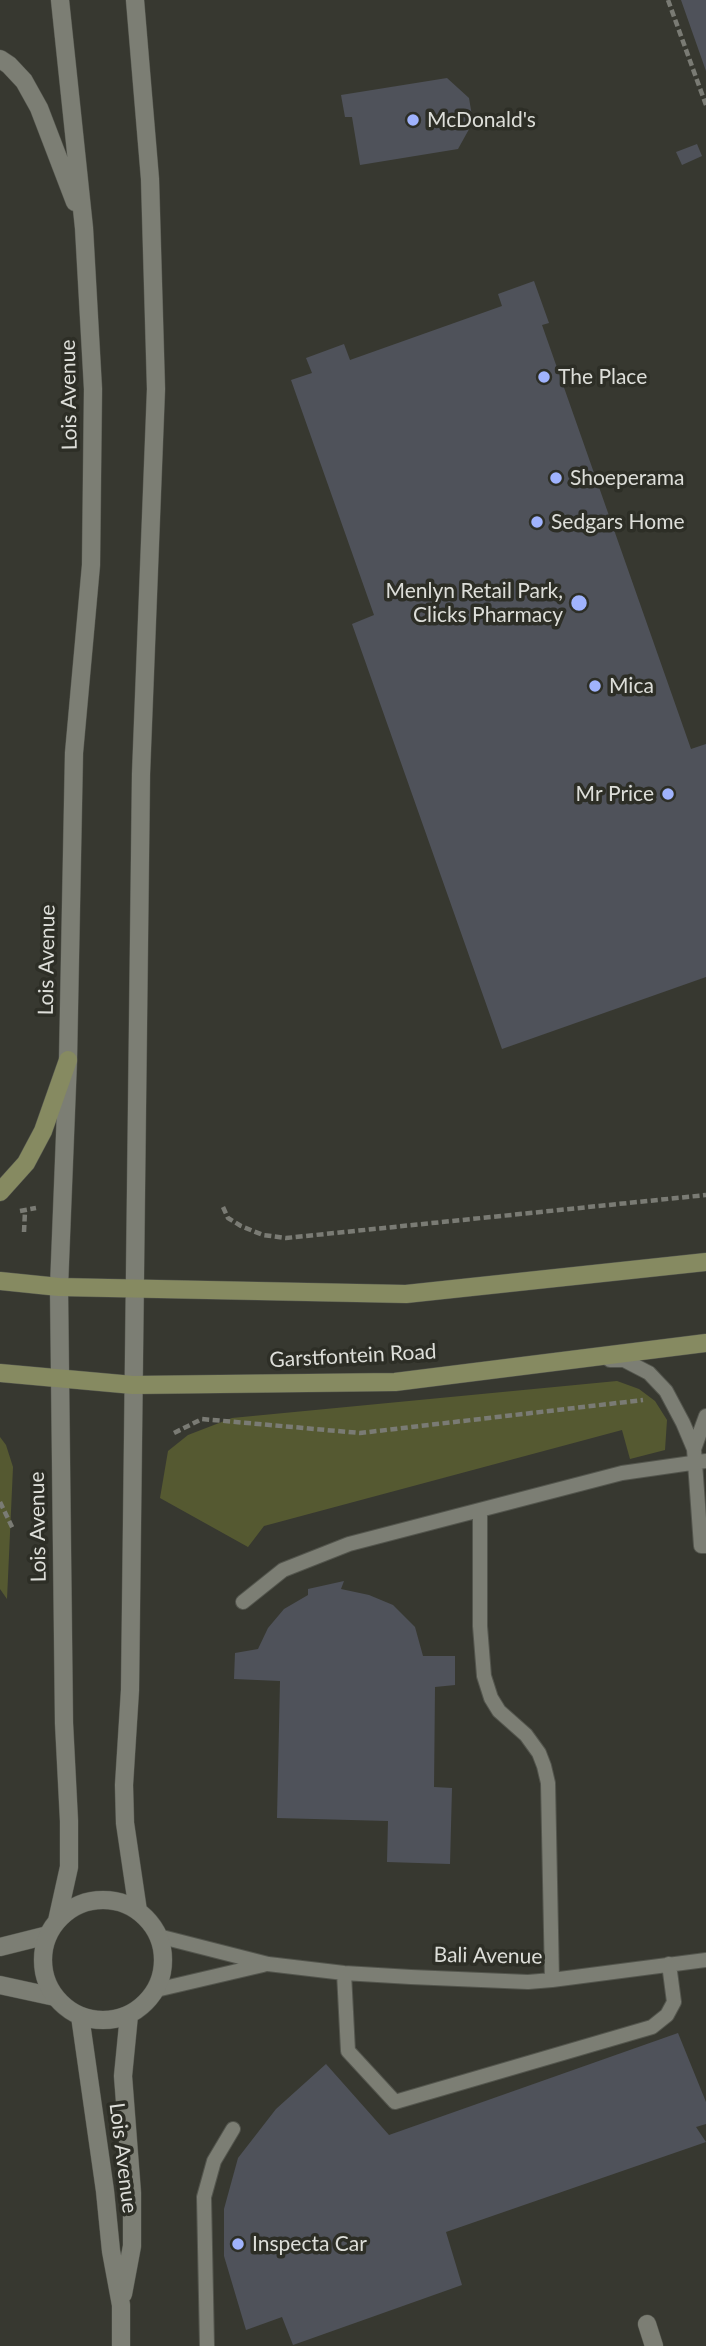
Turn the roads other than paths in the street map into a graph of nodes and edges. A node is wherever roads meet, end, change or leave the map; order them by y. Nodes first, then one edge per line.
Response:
1 (135, 0) edge
2 (63, 1) edge
3 (0, 59) edge
4 (84, 228) junction
5 (68, 1060) junction
6 (0, 1192) edge
7 (706, 1262) edge
8 (0, 1281) edge
9 (59, 1287) junction
10 (134, 1288) junction
11 (706, 1343) edge
12 (570, 1359) junction
13 (0, 1373) edge
14 (58, 1378) junction
15 (133, 1385) junction
16 (706, 1416) edge
17 (698, 1457) edge
18 (480, 1511) junction
19 (706, 1546) edge
20 (243, 1602) dead end
21 (138, 1911) junction
22 (53, 1928) junction
23 (158, 1936) junction
24 (0, 1947) edge
25 (706, 1960) edge
26 (268, 1964) junction
27 (669, 1964) junction
28 (344, 1973) junction
29 (552, 1980) junction
30 (0, 1985) edge
31 (156, 1990) junction
32 (55, 1997) junction
33 (129, 2015) junction
34 (79, 2016) junction
35 (233, 2129) dead end
36 (130, 2173) junction
37 (103, 2177) junction
38 (121, 2305) junction
39 (647, 2324) dead end
40 (121, 2346) edge
41 (207, 2346) edge
42 (654, 2346) edge

1 - 10 street
2 - 4 street, Lois Avenue
3 - 4 street
4 - 5 street, Lois Avenue
5 - 6 main road
5 - 9 street, Lois Avenue
7 - 10 main road
8 - 9 main road
9 - 10 main road
9 - 14 street, Lois Avenue
10 - 15 street
11 - 12 main road, Garstfontein Road
12 - 15 main road, Garstfontein Road
12 - 17 lane
13 - 14 main road, Garstfontein Road
14 - 15 main road, Garstfontein Road
14 - 22 street, Lois Avenue
15 - 21 street
16 - 17 lane
17 - 18 lane
17 - 19 lane
18 - 20 lane
18 - 29 lane
21 - 22 street
21 - 23 street
22 - 24 street
22 - 32 street
23 - 26 lane, Bali Avenue
23 - 31 street
25 - 27 lane, Bali Avenue
26 - 28 lane, Bali Avenue
26 - 31 lane, Bali Avenue
27 - 28 lane
27 - 29 lane, Bali Avenue
28 - 29 lane, Bali Avenue
30 - 32 street
31 - 33 street
32 - 34 street
33 - 34 street
33 - 36 street, Lois Avenue
34 - 37 street, Lois Avenue
35 - 41 lane
36 - 37 street
36 - 38 street, Lois Avenue
37 - 38 street, Lois Avenue
38 - 40 street, Lois Avenue
39 - 42 street

